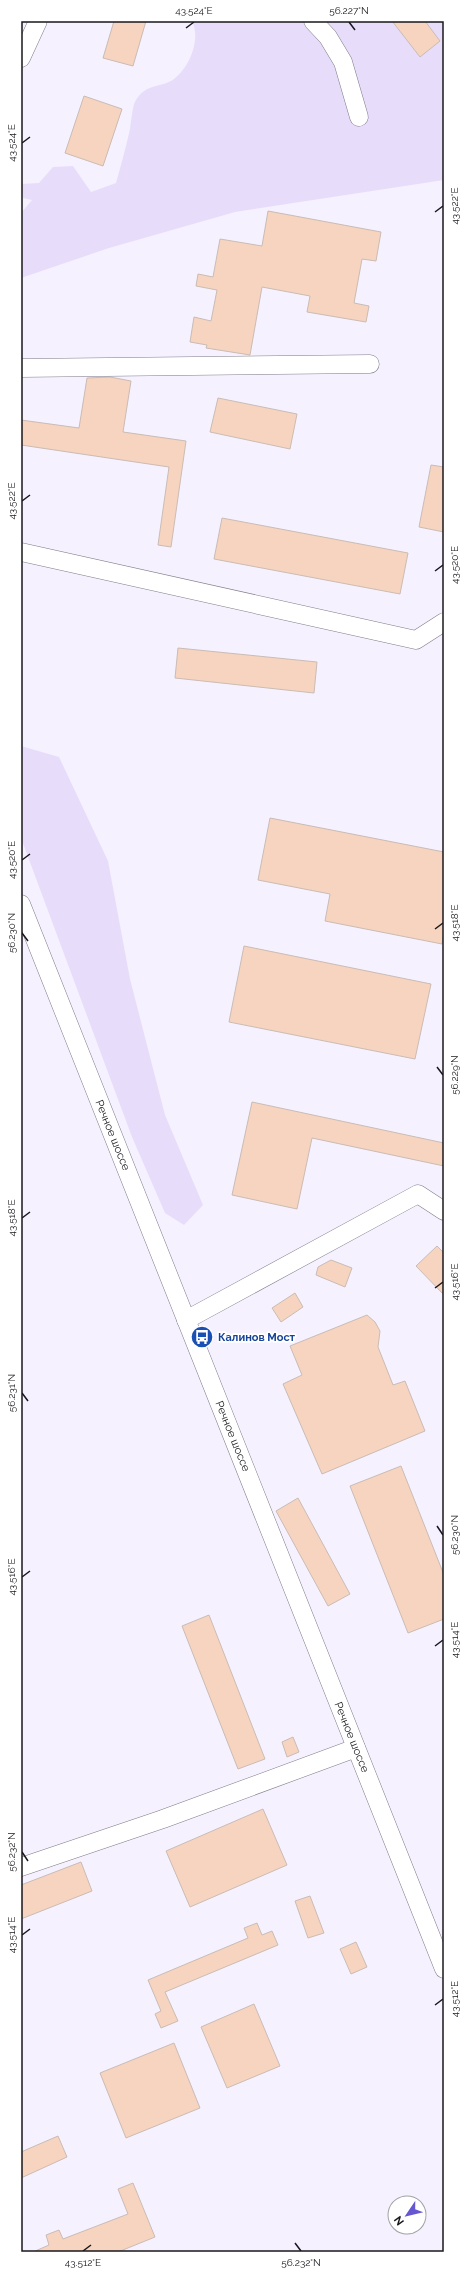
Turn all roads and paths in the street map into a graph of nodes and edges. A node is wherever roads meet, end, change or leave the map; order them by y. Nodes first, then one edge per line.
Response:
1 (38, 21) edge
2 (313, 21) edge
3 (21, 58) edge
4 (359, 118) dead end
5 (370, 364) dead end
6 (21, 368) edge
7 (21, 552) edge
8 (444, 622) edge
9 (21, 904) edge
10 (444, 1211) edge
11 (186, 1320) junction
12 (356, 1748) junction
13 (21, 1867) edge
14 (444, 1969) edge

1 - 3 street
2 - 4 street
5 - 6 street
7 - 8 street
9 - 11 street, Речное шоссе
10 - 11 street
11 - 12 street, Речное шоссе
12 - 13 street
12 - 14 street, Речное шоссе

